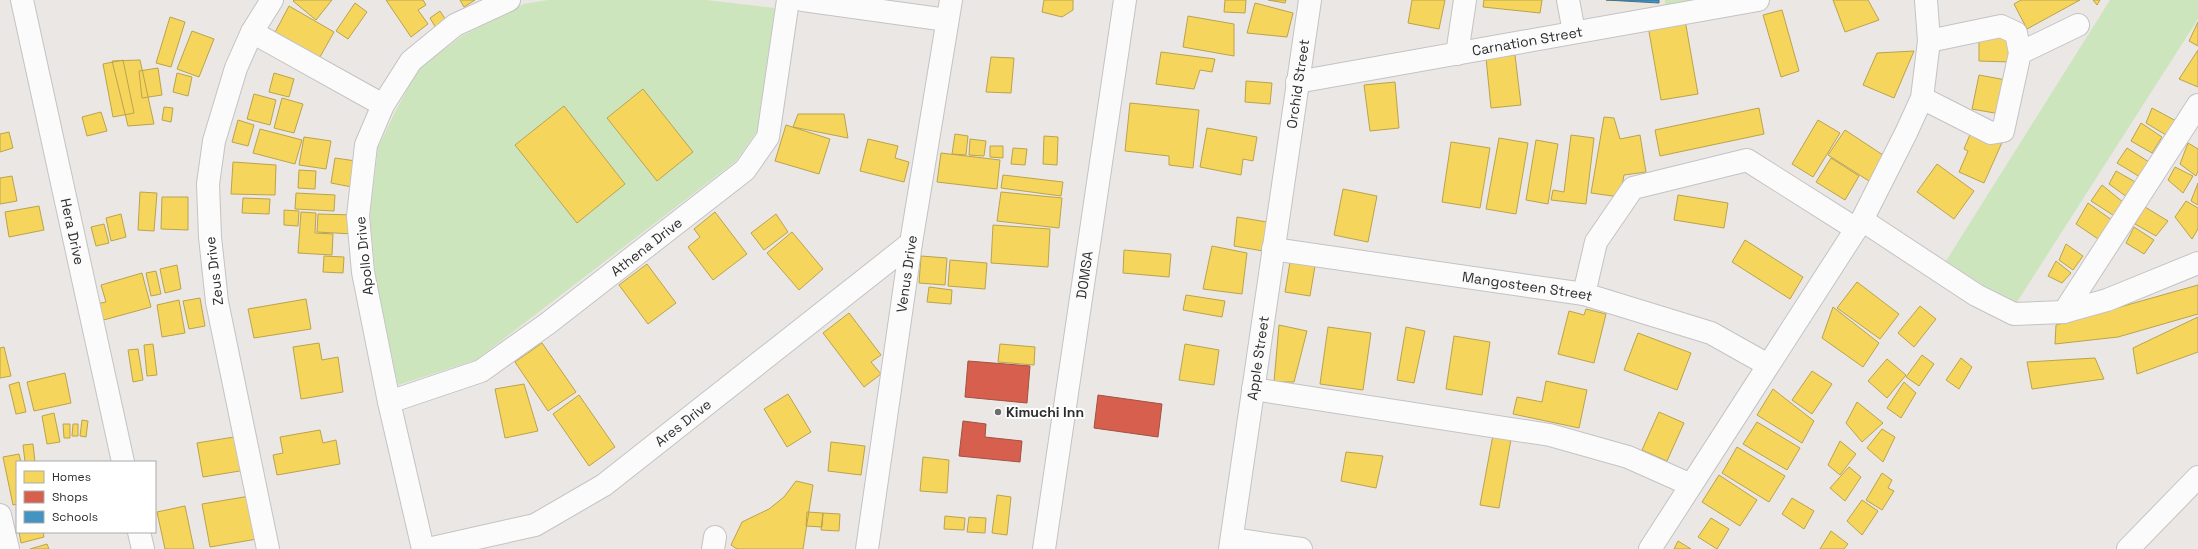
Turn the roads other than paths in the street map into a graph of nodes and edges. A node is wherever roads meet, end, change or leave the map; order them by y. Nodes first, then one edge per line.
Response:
1 (22, 0) edge
2 (272, 0) edge
3 (509, 0) edge
4 (788, 0) edge
5 (803, 0) edge
6 (1125, 0) edge
7 (1310, 0) edge
8 (1465, 0) edge
9 (1568, 0) edge
10 (1758, 0) edge
11 (1926, 9) edge
12 (949, 10) edge
13 (2078, 25) dead end
14 (252, 32) junction
15 (1574, 32) junction
16 (1929, 41) junction
17 (2020, 53) junction
18 (1457, 54) junction
19 (1297, 82) junction
20 (1922, 98) junction
21 (2198, 104) edge
22 (383, 105) junction
23 (1285, 168) joint
24 (1859, 225) junction
25 (911, 243) junction
26 (1273, 249) junction
27 (2198, 263) edge
28 (1584, 294) junction
29 (2064, 312) junction
30 (1768, 365) junction
31 (1254, 389) junction
32 (388, 402) junction
33 (124, 461) edge
34 (2198, 477) edge
35 (1691, 485) junction
36 (0, 515) edge
37 (139, 533) edge
38 (1231, 544) edge
39 (8, 549) edge
40 (142, 549) edge
41 (268, 549) edge
42 (423, 549) edge
43 (428, 549) edge
44 (867, 549) edge
45 (1044, 549) edge
46 (1301, 549) edge
47 (1650, 549) edge
48 (2128, 549) edge

1 - 33 street, Hera Drive
2 - 14 street, Zeus Drive
3 - 22 street, Apollo Drive
4 - 32 street, Athena Drive
5 - 12 street
6 - 45 street, DOMSA
7 - 19 street, Orchid Street
8 - 18 street
9 - 15 street
10 - 15 street, Carnation Street
11 - 16 street
12 - 25 street, Venus Drive
13 - 17 street
14 - 22 street
14 - 41 street, Zeus Drive
15 - 18 street, Carnation Street
16 - 17 street
16 - 20 street
17 - 20 street
18 - 19 street, Carnation Street
19 - 23 street, Orchid Street
20 - 24 street
21 - 29 street
22 - 32 street, Apollo Drive
23 - 26 street, Apple Street
24 - 28 street
24 - 29 street
24 - 30 street
25 - 43 street, Ares Drive
25 - 44 street, Venus Drive
26 - 28 street, Mangosteen Street
26 - 31 street, Apple Street
27 - 29 street
28 - 30 street, Mangosteen Street
30 - 35 street
31 - 35 street
31 - 38 street, Apple Street
32 - 42 street, Apollo Drive
34 - 48 street
35 - 47 street
36 - 39 street
37 - 40 street
38 - 46 street

